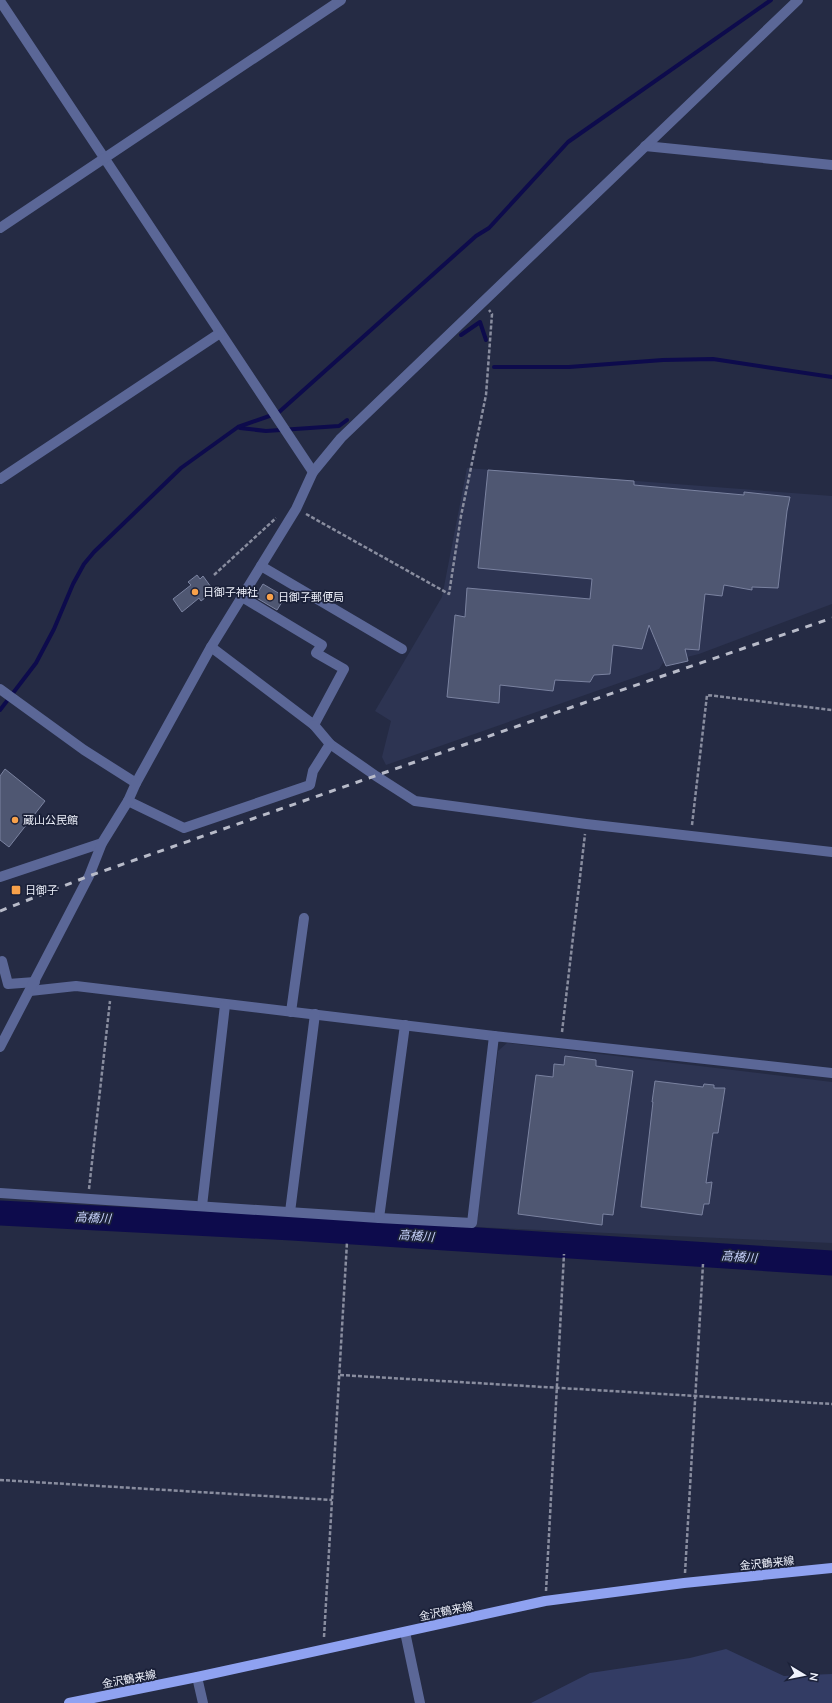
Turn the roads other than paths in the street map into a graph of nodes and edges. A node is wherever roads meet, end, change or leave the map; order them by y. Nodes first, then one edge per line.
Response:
1 (0, 0) edge
2 (341, 0) edge
3 (798, 0) edge
4 (645, 146) junction
5 (104, 157) junction
6 (832, 165) edge
7 (0, 228) edge
8 (220, 333) junction
9 (313, 472) junction
10 (0, 480) edge
11 (261, 566) junction
12 (242, 597) junction
13 (211, 647) junction
14 (402, 649) dead end
15 (1, 690) edge
16 (314, 725) junction
17 (330, 744) junction
18 (136, 783) junction
19 (128, 802) junction
20 (102, 843) junction
21 (832, 852) edge
22 (0, 877) edge
23 (304, 918) dead end
24 (0, 962) edge
25 (33, 987) junction
26 (225, 1005) junction
27 (291, 1012) junction
28 (315, 1014) junction
29 (404, 1025) junction
30 (494, 1036) junction
31 (0, 1047) edge
32 (832, 1073) edge
33 (0, 1193) edge
34 (202, 1206) junction
35 (290, 1212) junction
36 (379, 1218) junction
37 (832, 1568) edge
38 (405, 1632) junction
39 (197, 1678) junction
40 (69, 1703) edge
41 (203, 1703) edge
42 (420, 1703) edge

1 - 5 street
2 - 5 street
3 - 4 street
4 - 6 street
4 - 9 street
5 - 7 street
5 - 8 street
8 - 9 street
8 - 10 street
9 - 11 street
11 - 12 street
11 - 14 street
12 - 13 street
12 - 16 street
13 - 16 street
13 - 18 street
15 - 18 street
16 - 17 street
17 - 19 street
17 - 21 street
18 - 19 street
19 - 20 street
20 - 22 street
20 - 25 street
23 - 27 street
24 - 25 street
25 - 26 street
25 - 31 street
26 - 27 street
26 - 34 street
27 - 28 street
28 - 29 street
28 - 35 street
29 - 30 street
29 - 36 street
30 - 32 street
30 - 36 street
33 - 34 street
34 - 35 street
35 - 36 street
37 - 38 main road, 金沢鶴来線
38 - 39 main road, 金沢鶴来線
38 - 42 street
39 - 40 main road, 金沢鶴来線
39 - 41 street

